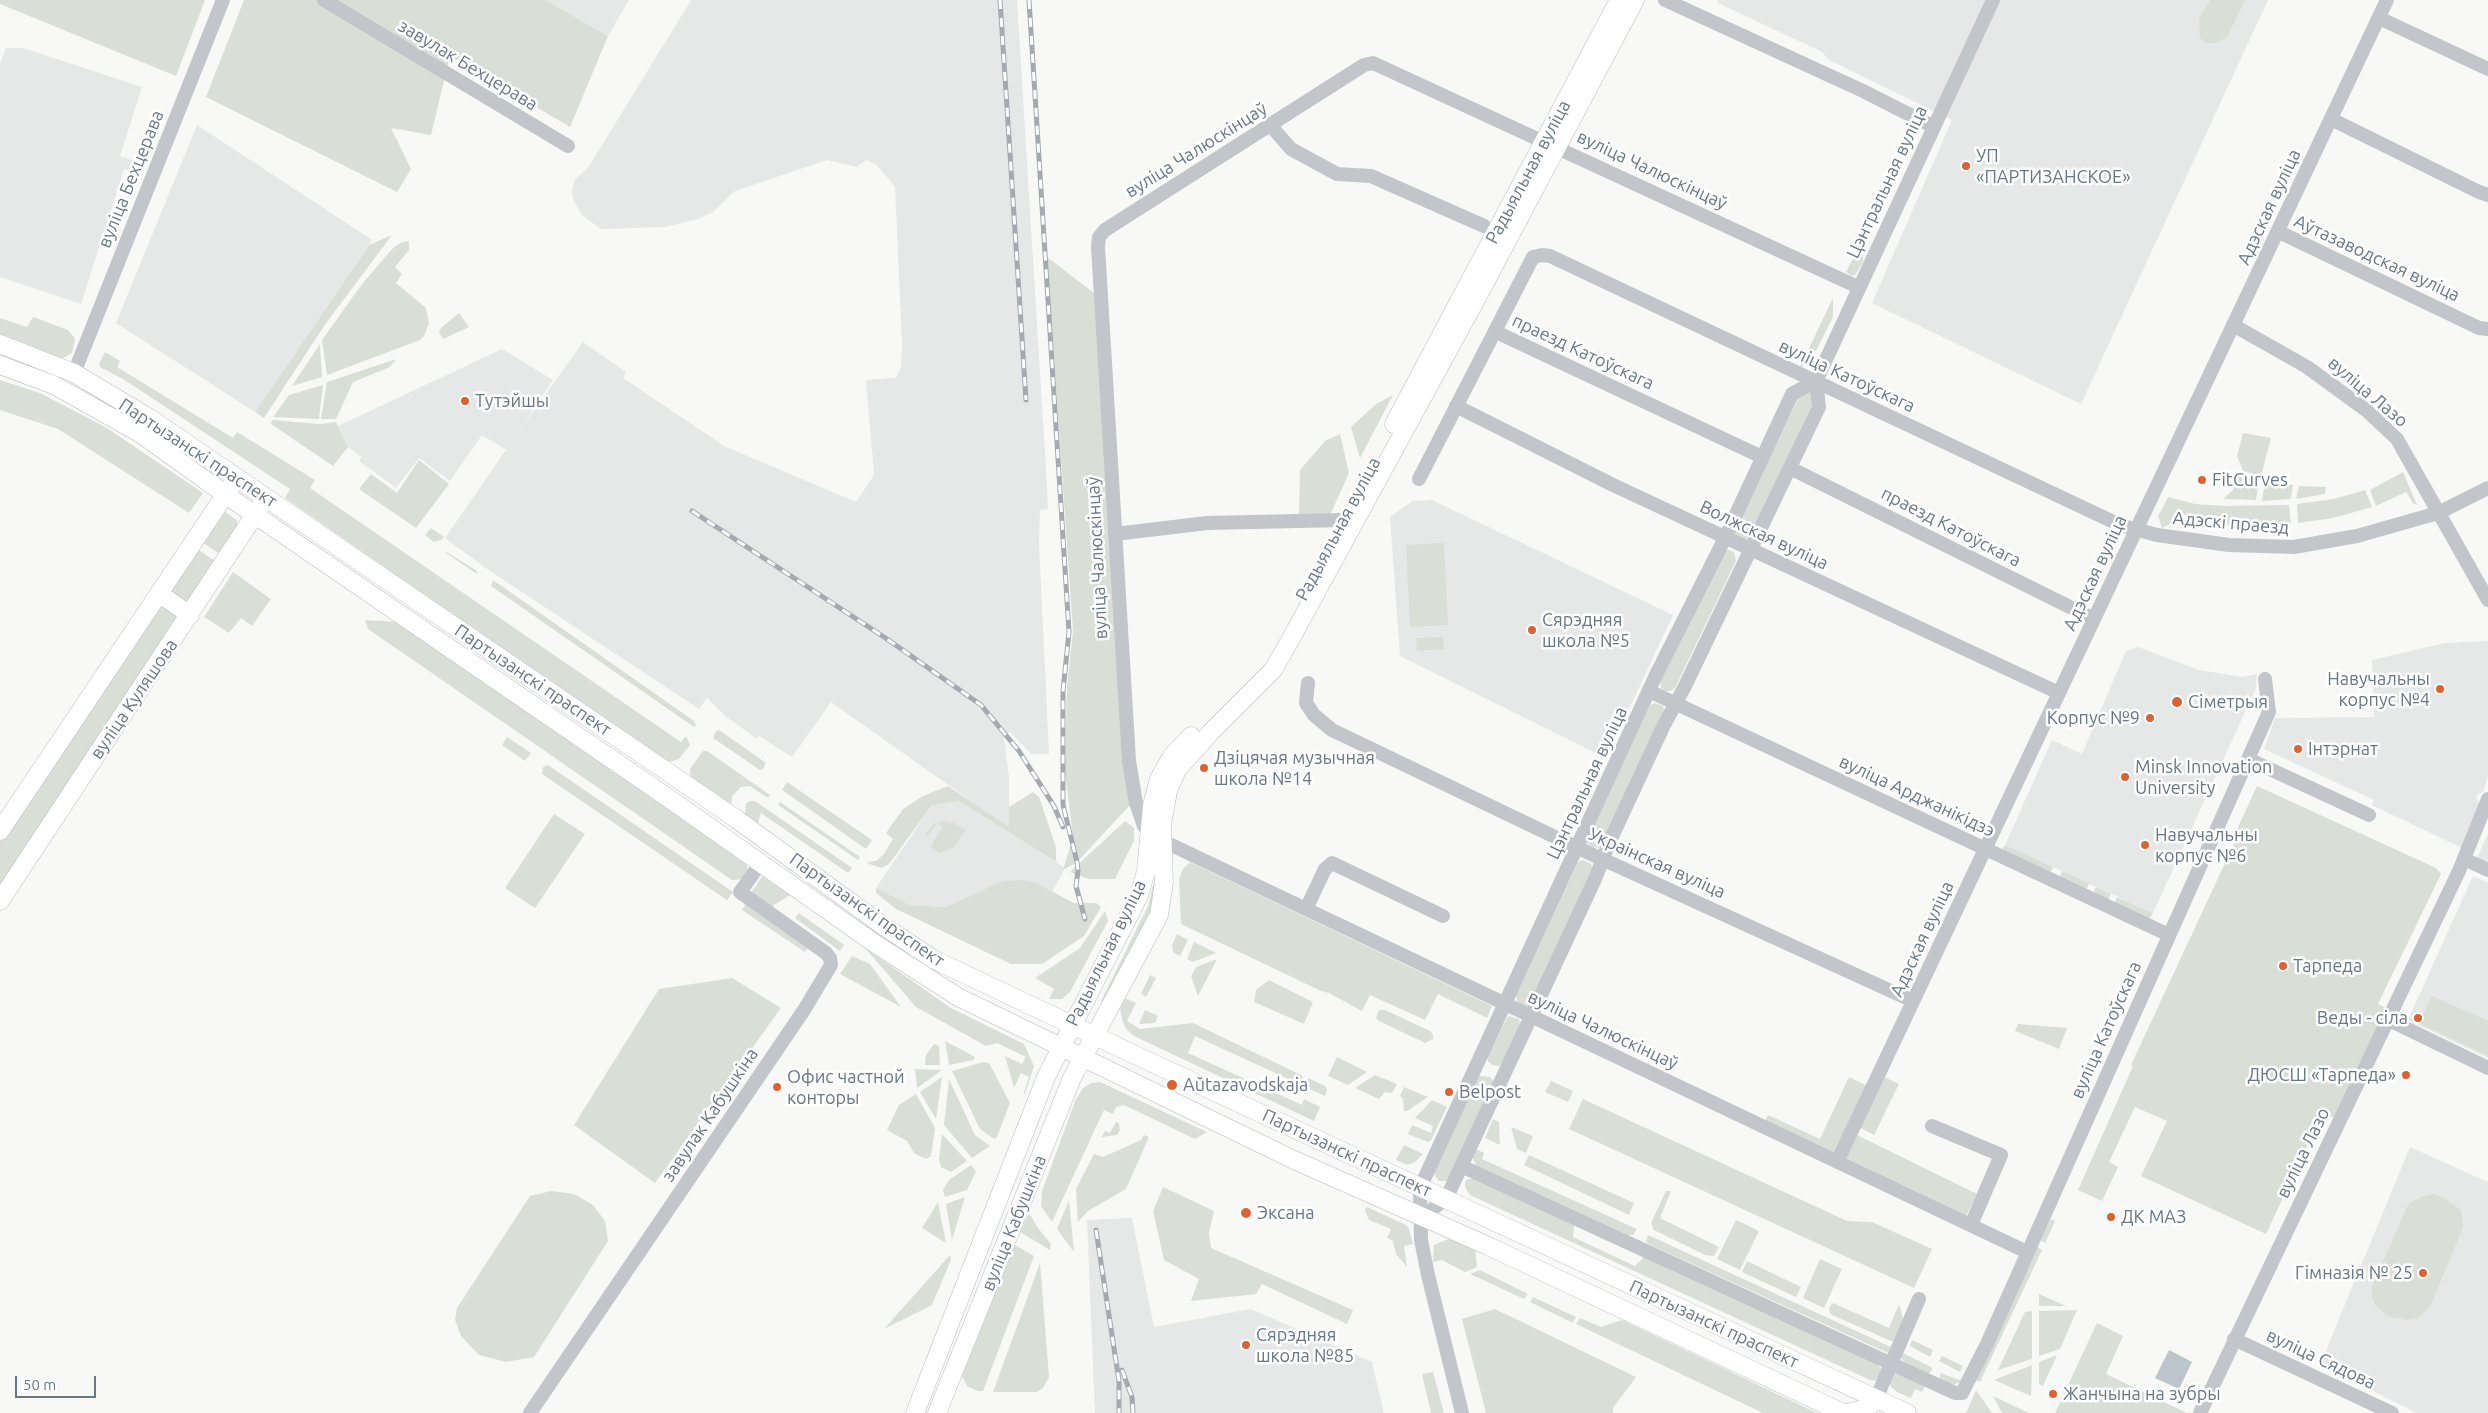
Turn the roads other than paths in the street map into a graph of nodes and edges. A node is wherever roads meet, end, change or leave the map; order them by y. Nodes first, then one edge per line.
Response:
1 (223, 0) edge
2 (324, 0) edge
3 (1619, 0) edge
4 (1635, 0) edge
5 (1665, 0) edge
6 (1993, 0) edge
7 (2388, 0) edge
8 (2379, 18) junction
9 (2488, 69) edge
10 (2331, 119) junction
11 (1271, 126) junction
12 (1934, 127) junction
13 (1551, 144) junction
14 (568, 146) dead end
15 (2488, 195) edge
16 (1484, 226) dead end
17 (2279, 232) junction
18 (1858, 288) junction
19 (2234, 325) junction
20 (2488, 329) edge
21 (1496, 332) junction
22 (0, 344) edge
23 (0, 365) edge
24 (74, 373) junction
25 (1816, 381) junction
26 (54, 385) junction
27 (1456, 406) junction
28 (1762, 457) junction
29 (1790, 468) junction
30 (237, 478) junction
31 (1419, 479) dead end
32 (2488, 488) edge
33 (226, 495) junction
34 (266, 497) junction
35 (2438, 513) junction
36 (256, 514) junction
37 (1343, 520) junction
38 (2137, 528) junction
39 (1115, 534) junction
40 (1725, 538) junction
41 (1751, 550) junction
42 (160, 594) junction
43 (2488, 600) edge
44 (190, 615) junction
45 (2094, 620) junction
46 (2264, 680) dead end
47 (1308, 683) dead end
48 (1649, 691) junction
49 (2059, 694) junction
50 (1676, 704) junction
51 (2248, 759) junction
52 (2488, 799) edge
53 (2369, 815) dead end
54 (0, 831) edge
55 (1156, 838) junction
56 (1578, 848) junction
57 (1985, 849) junction
58 (791, 857) junction
59 (1603, 859) junction
60 (2464, 859) junction
61 (761, 863) junction
62 (2488, 870) edge
63 (0, 901) edge
64 (1306, 909) junction
65 (1443, 916) dead end
66 (2169, 935) junction
67 (1913, 1001) junction
68 (1505, 1004) junction
69 (1531, 1017) junction
70 (2388, 1019) junction
71 (1071, 1025) junction
72 (1094, 1036) junction
73 (1060, 1047) junction
74 (1082, 1058) junction
75 (2488, 1068) edge
76 (1932, 1126) dead end
77 (1837, 1162) junction
78 (1461, 1166) junction
79 (1420, 1188) junction
80 (1446, 1198) junction
81 (1422, 1217) junction
82 (1970, 1225) junction
83 (2027, 1252) junction
84 (1918, 1299) dead end
85 (2234, 1339) junction
86 (1891, 1364) junction
87 (1876, 1399) junction
88 (530, 1413) edge
89 (915, 1413) edge
90 (937, 1413) edge
91 (1462, 1413) edge
92 (1843, 1413) edge
93 (1847, 1413) edge
94 (1907, 1413) edge
95 (2200, 1413) edge
96 (2392, 1413) edge

1 - 24 street, вуліца Бехцерава
2 - 14 street, завулак Бехцерава
3 - 13 main road, Радыяльная вуліца
4 - 13 main road, Радыяльная вуліца
5 - 12 street
6 - 12 street, Цэнтральная вуліца
7 - 8 street, Адэская вуліца
8 - 9 street
8 - 10 street, Адэская вуліца
10 - 15 street
10 - 17 street, Адэская вуліца
11 - 13 street, вуліца Чалюскінцаў
11 - 16 street
11 - 39 street, вуліца Чалюскінцаў
12 - 18 street, Цэнтральная вуліца
13 - 18 street, вуліца Чалюскінцаў
13 - 37 main road, Радыяльная вуліца
13 - 55 main road, Радыяльная вуліца
17 - 19 street, Адэская вуліца
17 - 20 street, Аўтазаводская вуліца
18 - 25 street, Цэнтральная вуліца
19 - 35 street, вуліца Лазо
19 - 38 street, Адэская вуліца
21 - 25 street, вуліца Катоўскага
21 - 27 street
21 - 28 street, праезд Катоўскага
22 - 24 main road, Партызанскі праспект
23 - 26 main road, Партызанскі праспект
24 - 26 main road
24 - 30 main road, Партызанскі праспект
25 - 28 street, Цэнтральная вуліца
25 - 29 street
25 - 38 street, вуліца Катоўскага
26 - 33 main road, Партызанскі праспект
27 - 31 street
27 - 40 street, Волжская вуліца
28 - 40 street, Цэнтральная вуліца
29 - 41 street
29 - 45 street, праезд Катоўскага
30 - 33 main road
30 - 34 main road, Партызанскі праспект
32 - 35 street, Адэскі праезд
33 - 36 main road, Партызанскі праспект
33 - 42 main road
34 - 36 main road, вуліца Куляшова
34 - 58 main road, Партызанскі праспект
35 - 38 street, Адэскі праезд
35 - 43 street, вуліца Лазо
36 - 44 main road, вуліца Куляшова
36 - 61 main road, Партызанскі праспект
37 - 39 street
37 - 55 main road, Радыяльная вуліца
38 - 45 street, Адэская вуліца
39 - 55 street, вуліца Чалюскінцаў
40 - 41 street, Волжская вуліца
40 - 48 street, Цэнтральная вуліца
41 - 49 street, Волжская вуліца
41 - 50 street
42 - 44 main road
42 - 54 main road
44 - 63 main road, вуліца Куляшова
45 - 49 street, Адэская вуліца
46 - 51 street, вуліца Катоўскага
47 - 56 street, Украінская вуліца
48 - 50 street, вуліца Арджанікідзэ
48 - 56 street, Цэнтральная вуліца
49 - 57 street, Адэская вуліца
50 - 57 street, вуліца Арджанікідзэ
50 - 59 street
51 - 53 street
51 - 66 street, вуліца Катоўскага
52 - 60 street, вуліца Лазо
55 - 64 street, вуліца Чалюскінцаў
55 - 71 main road, Радыяльная вуліца
55 - 72 main road, Радыяльная вуліца
56 - 59 street, Украінская вуліца
56 - 68 street, Цэнтральная вуліца
57 - 66 street, вуліца Арджанікідзэ
57 - 67 street, Адэская вуліца
58 - 61 main road
58 - 71 main road, Партызанскі праспект
59 - 67 street, Украінская вуліца
59 - 69 street
60 - 62 street
60 - 70 street, вуліца Лазо
61 - 73 main road, Партызанскі праспект
61 - 88 street, завулак Кабушкіна
64 - 65 street
64 - 68 street, вуліца Чалюскінцаў
66 - 83 street, вуліца Катоўскага
67 - 77 street, Адэская вуліца
68 - 69 street, вуліца Чалюскінцаў
68 - 79 street, Цэнтральная вуліца
69 - 77 street, вуліца Чалюскінцаў
69 - 78 street
70 - 75 street
70 - 85 street, вуліца Лазо
71 - 72 main road, Партызанскі праспект
71 - 73 main road, Радыяльная вуліца
72 - 74 main road, вуліца Кабушкіна
72 - 79 main road, Партызанскі праспект
73 - 74 main road, Партызанскі праспект
73 - 89 main road, вуліца Кабушкіна
74 - 81 main road, Партызанскі праспект
74 - 90 main road, вуліца Кабушкіна
76 - 82 street
77 - 82 street, вуліца Чалюскінцаў
78 - 80 street
78 - 86 street
79 - 80 main road, Партызанскі праспект
79 - 81 street, Цэнтральная вуліца
80 - 81 street
80 - 87 main road, Партызанскі праспект
81 - 91 street, Цэнтральная вуліца
81 - 92 main road, Партызанскі праспект
82 - 83 street, вуліца Чалюскінцаў
83 - 86 street, вуліца Катоўскага
84 - 86 street
85 - 95 street, вуліца Лазо
85 - 96 street, вуліца Сядова
86 - 87 street
87 - 93 main road
87 - 94 main road, Партызанскі праспект

